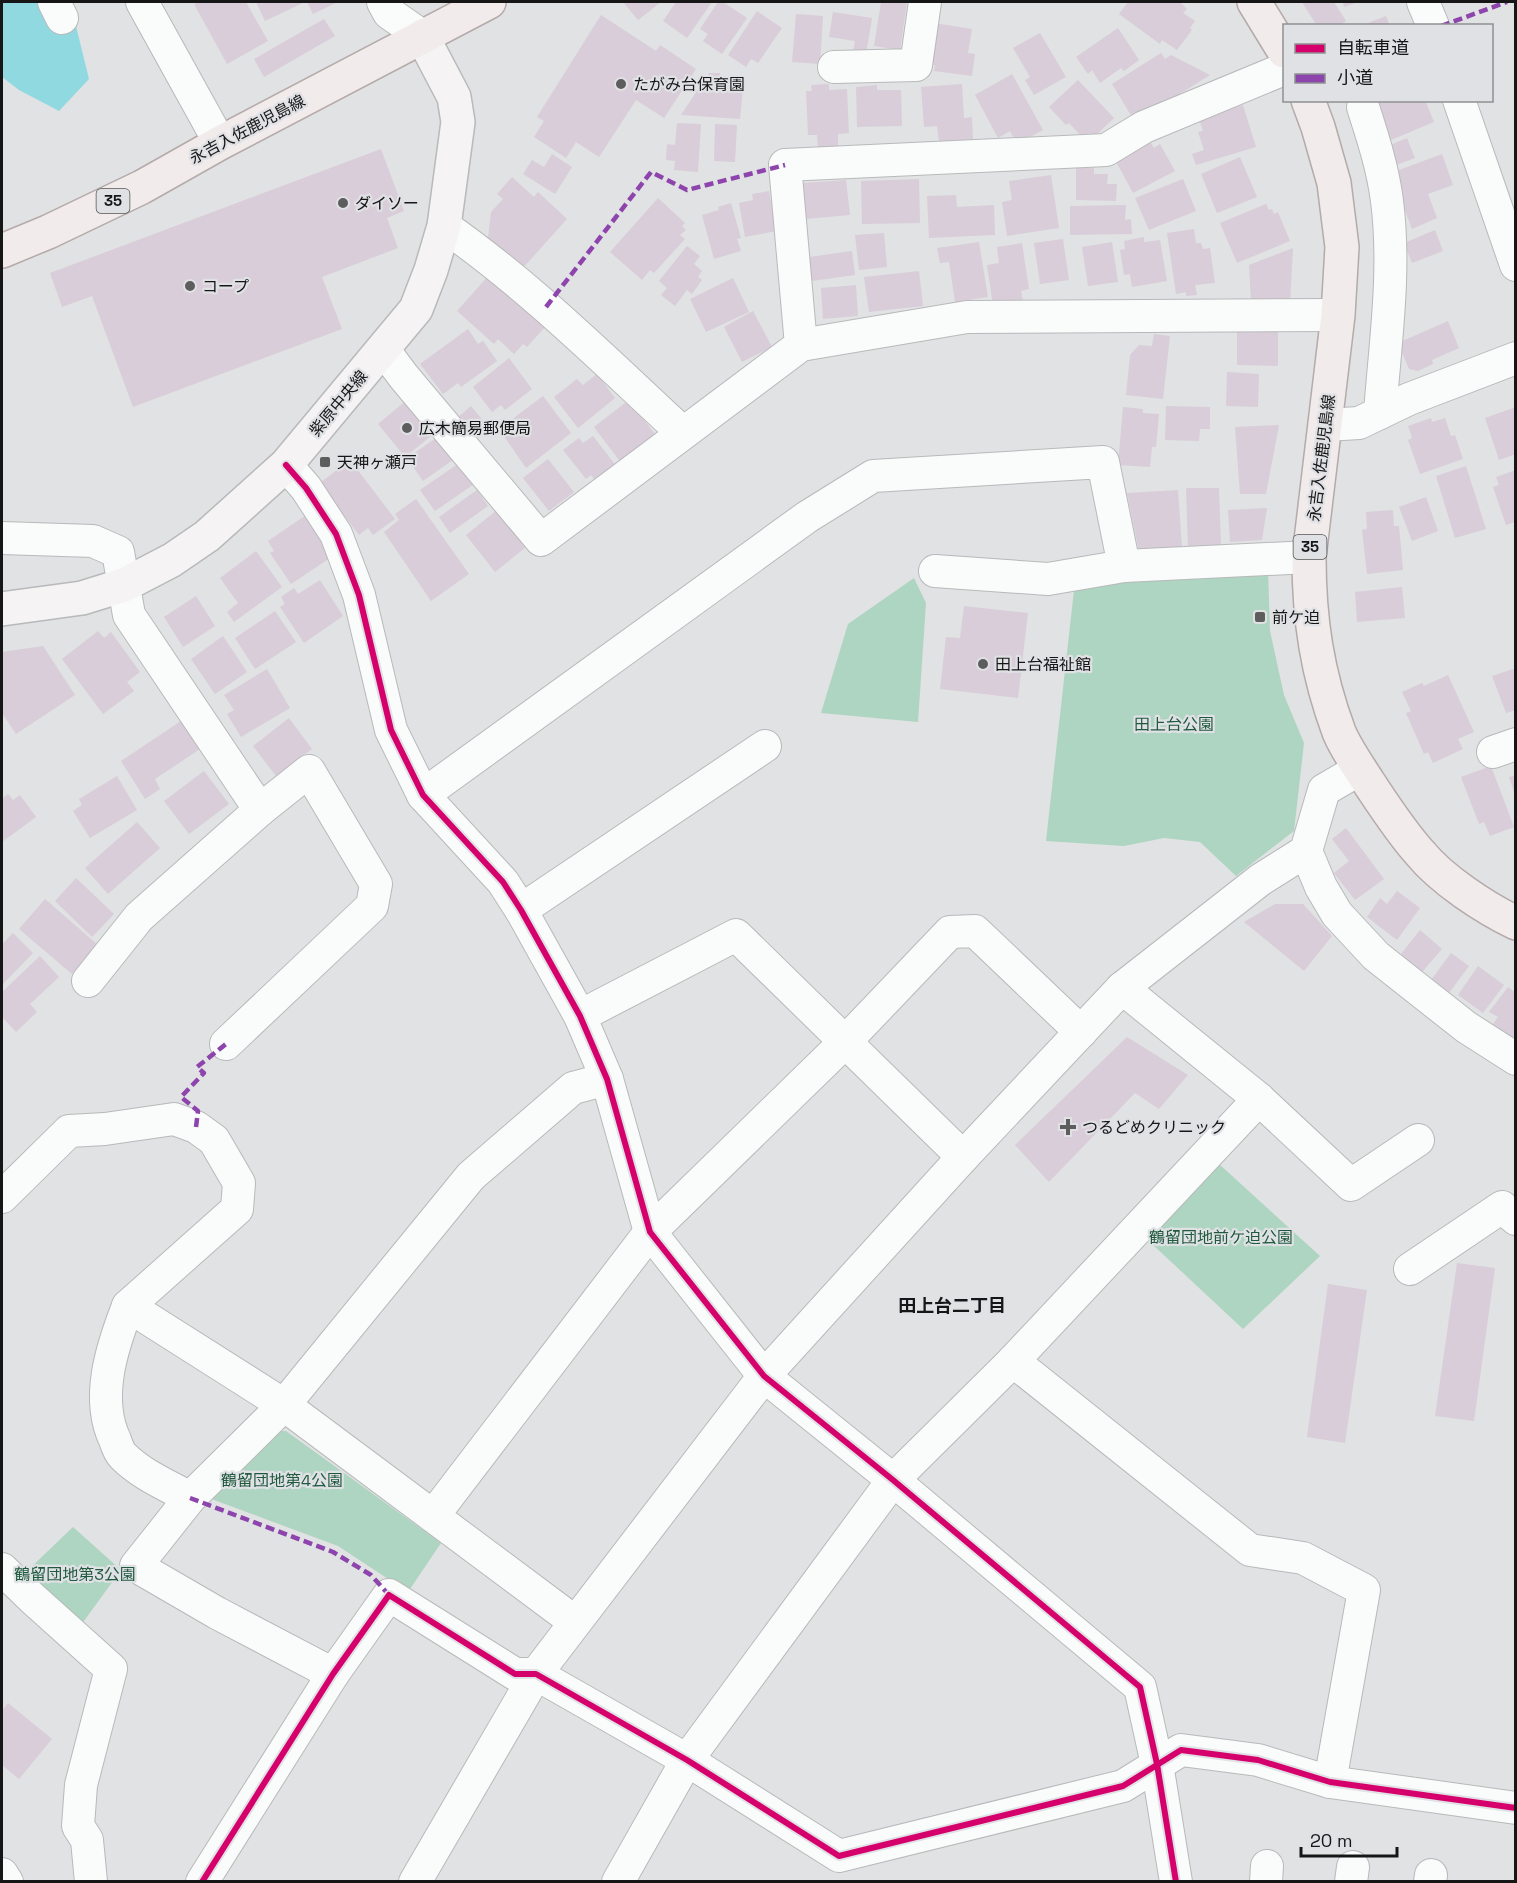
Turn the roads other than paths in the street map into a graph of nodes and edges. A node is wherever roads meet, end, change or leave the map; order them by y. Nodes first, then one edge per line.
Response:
1 (142, 2) edge
2 (383, 2) edge
3 (489, 2) edge
4 (925, 2) edge
5 (1254, 2) edge
6 (1423, 2) edge
7 (1431, 24) edge
8 (422, 36) junction
9 (1283, 49) edge
10 (834, 67) dead end
11 (1283, 69) edge
12 (1309, 102) edge
13 (1460, 102) edge
14 (1363, 108) dead end
15 (220, 142) junction
16 (444, 226) junction
17 (2, 251) edge
18 (1515, 265) edge
19 (1338, 315) junction
20 (801, 345) junction
21 (383, 349) junction
22 (1515, 358) edge
23 (1380, 413) junction
24 (1326, 425) junction
25 (683, 433) junction
26 (286, 465) junction
27 (2, 538) edge
28 (1309, 557) junction
29 (1124, 566) junction
30 (935, 571) dead end
31 (124, 585) junction
32 (2, 609) edge
33 (765, 746) dead end
34 (1360, 769) junction
35 (423, 795) junction
36 (260, 810) junction
37 (1306, 851) junction
38 (521, 910) junction
39 (1515, 923) edge
40 (88, 981) dead end
41 (1122, 988) junction
42 (580, 1016) junction
43 (1081, 1032) junction
44 (844, 1042) junction
45 (226, 1044) dead end
46 (1515, 1059) edge
47 (607, 1079) junction
48 (1259, 1099) junction
49 (1419, 1140) dead end
50 (963, 1157) junction
51 (2, 1197) edge
52 (1515, 1219) edge
53 (650, 1232) junction
54 (1410, 1269) dead end
55 (128, 1306) junction
56 (1013, 1360) junction
57 (764, 1376) junction
58 (284, 1405) junction
59 (893, 1480) junction
60 (190, 1498) junction
61 (433, 1516) junction
62 (2, 1569) edge
63 (575, 1622) junction
64 (333, 1674) junction
65 (536, 1674) junction
66 (687, 1760) junction
67 (1157, 1764) junction
68 (1330, 1782) junction
69 (1515, 1808) edge
70 (2, 1874) edge
71 (7, 1881) edge
72 (90, 1881) edge
73 (202, 1881) edge
74 (415, 1881) edge
75 (618, 1881) edge
76 (1176, 1881) edge

1 - 15 street
2 - 8 street
3 - 8 main road, 永吉入佐鹿児島線 / 35
4 - 10 street
5 - 9 main road
6 - 7 street
8 - 15 main road, 永吉入佐鹿児島線 / 35
8 - 16 street, 紫原中央線
11 - 20 street
12 - 19 main road, 永吉入佐鹿児島線 / 35
13 - 18 street
14 - 23 street
15 - 17 main road, 永吉入佐鹿児島線 / 35
16 - 21 street, 紫原中央線
16 - 25 street
19 - 20 street
19 - 24 main road, 永吉入佐鹿児島線 / 35
20 - 25 street
21 - 25 street
21 - 26 street, 紫原中央線
22 - 23 street
23 - 24 street
24 - 28 main road, 永吉入佐鹿児島線 / 35
26 - 31 street, 紫原中央線
26 - 35 street
27 - 31 street
28 - 29 street
28 - 34 main road, 永吉入佐鹿児島線 / 35
29 - 30 street
29 - 35 street
31 - 32 street, 紫原中央線
31 - 36 street
33 - 38 street
34 - 37 street
34 - 39 main road, 永吉入佐鹿児島線 / 35
35 - 38 street
36 - 40 street
36 - 45 street
37 - 41 street
37 - 46 street
38 - 42 street
41 - 43 street
41 - 48 street
42 - 44 street
42 - 47 street
43 - 44 street
43 - 50 street
44 - 50 street
44 - 53 street
47 - 53 street
47 - 58 street
48 - 49 street
48 - 56 street
50 - 57 street
51 - 55 street
52 - 54 street
53 - 57 street
53 - 61 street
55 - 58 street
55 - 60 street
56 - 59 street
56 - 68 street
57 - 59 street
57 - 63 street
58 - 60 street
58 - 61 street
59 - 66 street
59 - 67 street
60 - 64 street
61 - 63 street
62 - 72 street
63 - 65 street
64 - 65 street
64 - 73 street
65 - 66 street
65 - 74 street
66 - 67 street
66 - 75 street
67 - 68 street
67 - 76 street
68 - 69 street
70 - 71 street

